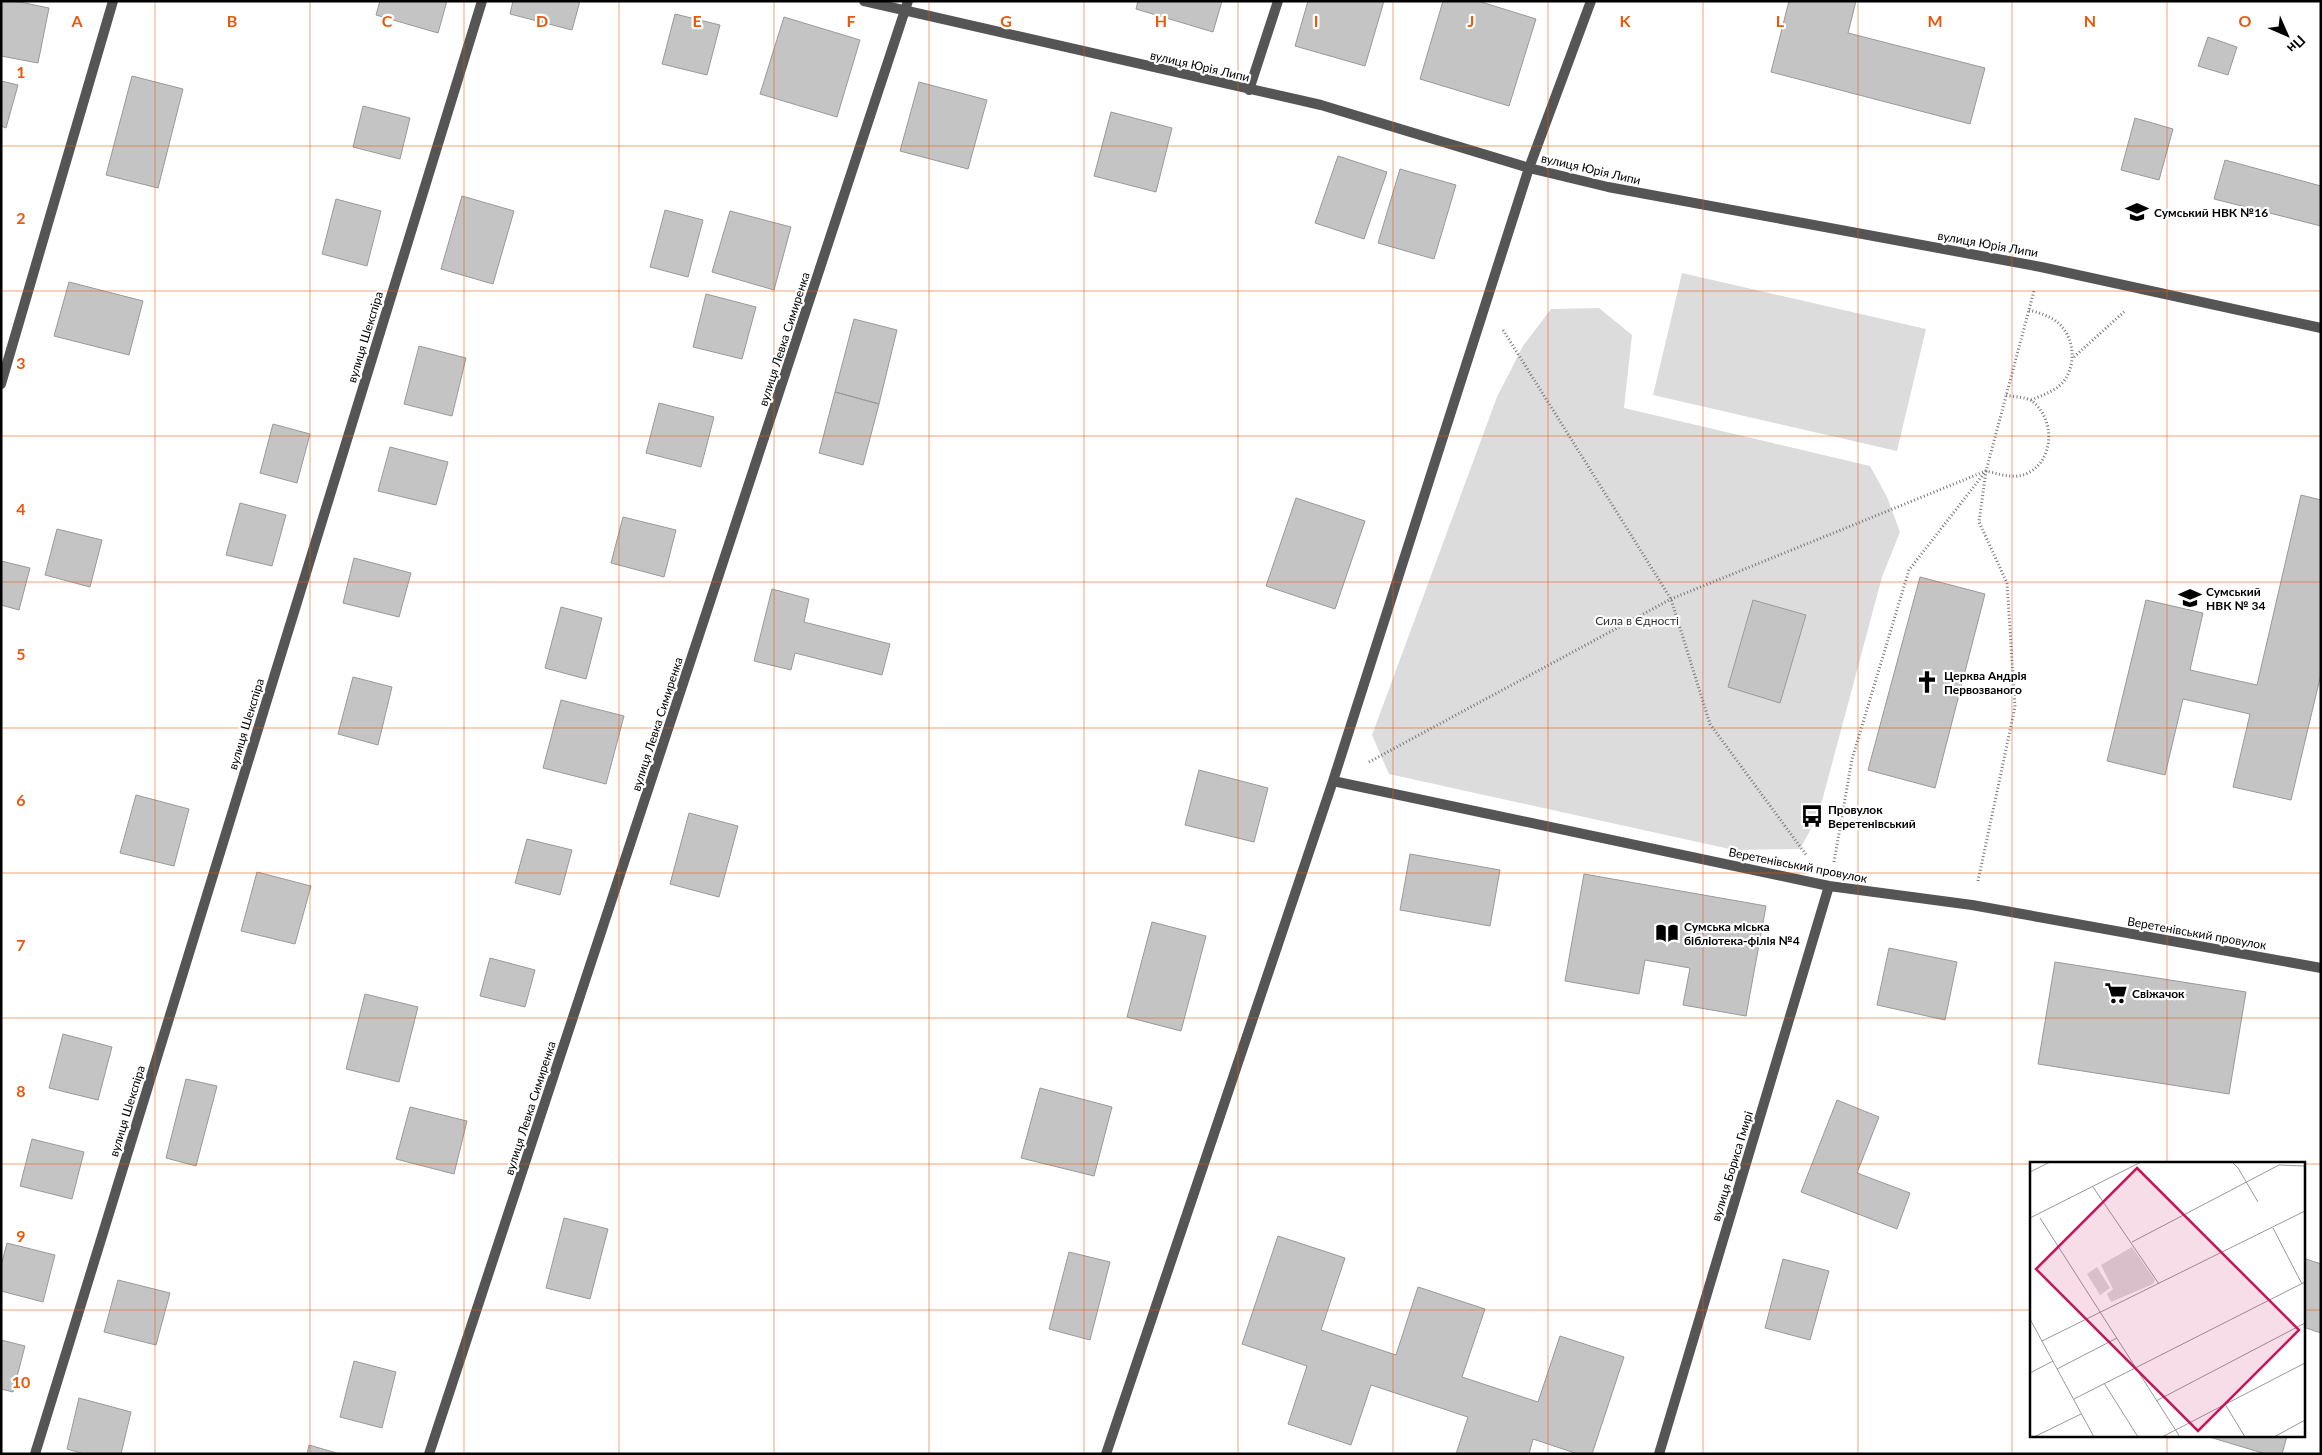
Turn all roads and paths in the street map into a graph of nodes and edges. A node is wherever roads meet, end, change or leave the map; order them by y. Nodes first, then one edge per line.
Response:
1 (114, 1) edge
2 (482, 1) edge
3 (864, 1) edge
4 (1278, 1) edge
5 (1591, 1) edge
6 (907, 6) edge
7 (1249, 90) junction
8 (1529, 168) junction
9 (2041, 267) junction
10 (2148, 290) junction
11 (1485, 301) junction
12 (2029, 310) junction
13 (2321, 328) edge
14 (2073, 357) junction
15 (1, 384) edge
16 (2006, 396) junction
17 (2031, 400) junction
18 (1986, 471) junction
19 (1671, 599) junction
20 (1333, 781) junction
21 (1829, 886) junction
22 (1972, 905) junction
23 (2321, 968) edge
24 (35, 1454) edge
25 (429, 1454) edge
26 (1106, 1454) edge
27 (1659, 1454) edge

1 - 15 street
2 - 24 street, вулиця Шекспіра
3 - 6 street, вулиця Юрія Липи
4 - 7 street
5 - 8 street
6 - 7 street, вулиця Юрія Липи
6 - 25 street, вулиця Левка Симиренка
7 - 8 street, вулиця Юрія Липи
8 - 9 street, вулиця Юрія Липи
8 - 11 street
9 - 10 street, вулиця Юрія Липи
9 - 12 path
10 - 13 street, вулиця Юрія Липи
10 - 14 path
11 - 19 path
11 - 20 street
12 - 14 path
12 - 16 path
14 - 17 path
16 - 17 path
16 - 18 path
17 - 18 path
18 - 19 path
18 - 21 path
18 - 22 path
19 - 20 path
19 - 21 path
20 - 21 street, Веретенівський провулок
20 - 26 street
21 - 22 street, Веретенівський провулок
21 - 27 street, вулиця Бориса Гмирі
22 - 23 street, Веретенівський провулок

